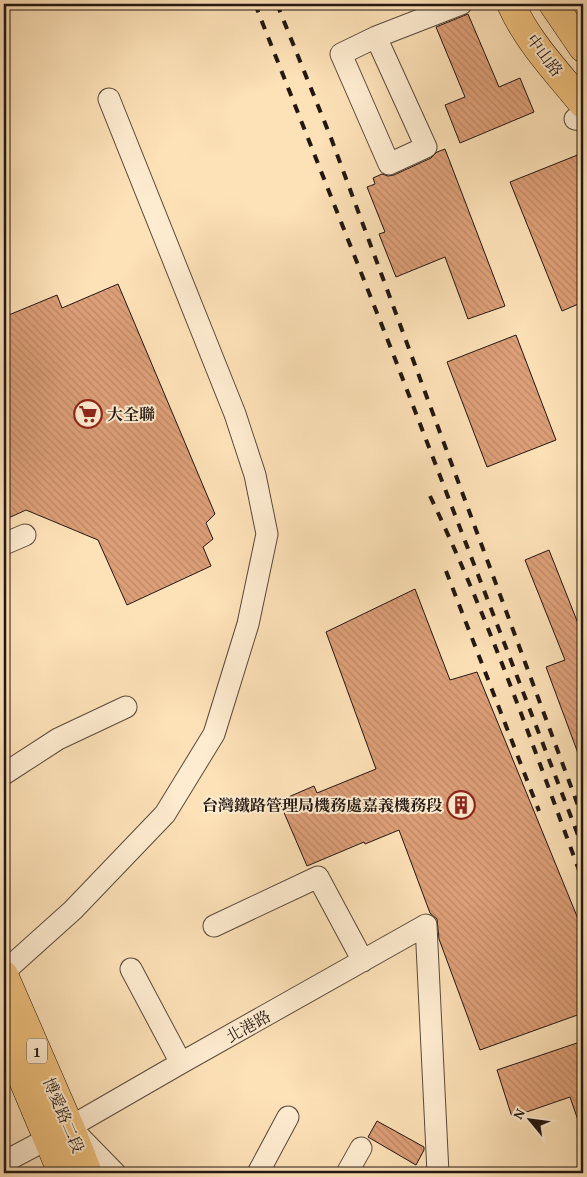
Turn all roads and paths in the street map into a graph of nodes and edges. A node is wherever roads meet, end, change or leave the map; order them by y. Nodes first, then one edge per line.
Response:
1 (461, 4) edge
2 (511, 4) edge
3 (552, 4) edge
4 (376, 37) junction
5 (583, 48) edge
6 (109, 99) dead end
7 (580, 114) edge
8 (25, 535) dead end
9 (4, 544) edge
10 (126, 706) dead end
11 (4, 774) edge
12 (214, 926) dead end
13 (363, 961) junction
14 (131, 969) dead end
15 (4, 974) edge
16 (4, 1035) edge
17 (181, 1063) junction
18 (288, 1116) dead end
19 (59, 1133) junction
20 (361, 1148) dead end
21 (4, 1162) edge
22 (62, 1173) edge
23 (88, 1173) edge
24 (115, 1173) edge
25 (258, 1173) edge
26 (347, 1173) edge
27 (438, 1173) edge

1 - 4 street
2 - 7 main road, 中山路
3 - 5 main road
4 - 4 street
6 - 15 street
8 - 9 street
10 - 11 street
12 - 13 street
13 - 17 street, 北港路
13 - 27 street, 北港路
14 - 17 street
15 - 19 main road, 博愛路二段 / 1
16 - 19 main road, 博愛路二段 / 1
17 - 19 street, 北港路
18 - 25 street
19 - 21 street, 北港路
19 - 22 main road, 博愛路二段 / 1
19 - 23 main road, 博愛路二段 / 1
19 - 24 street
20 - 26 street

